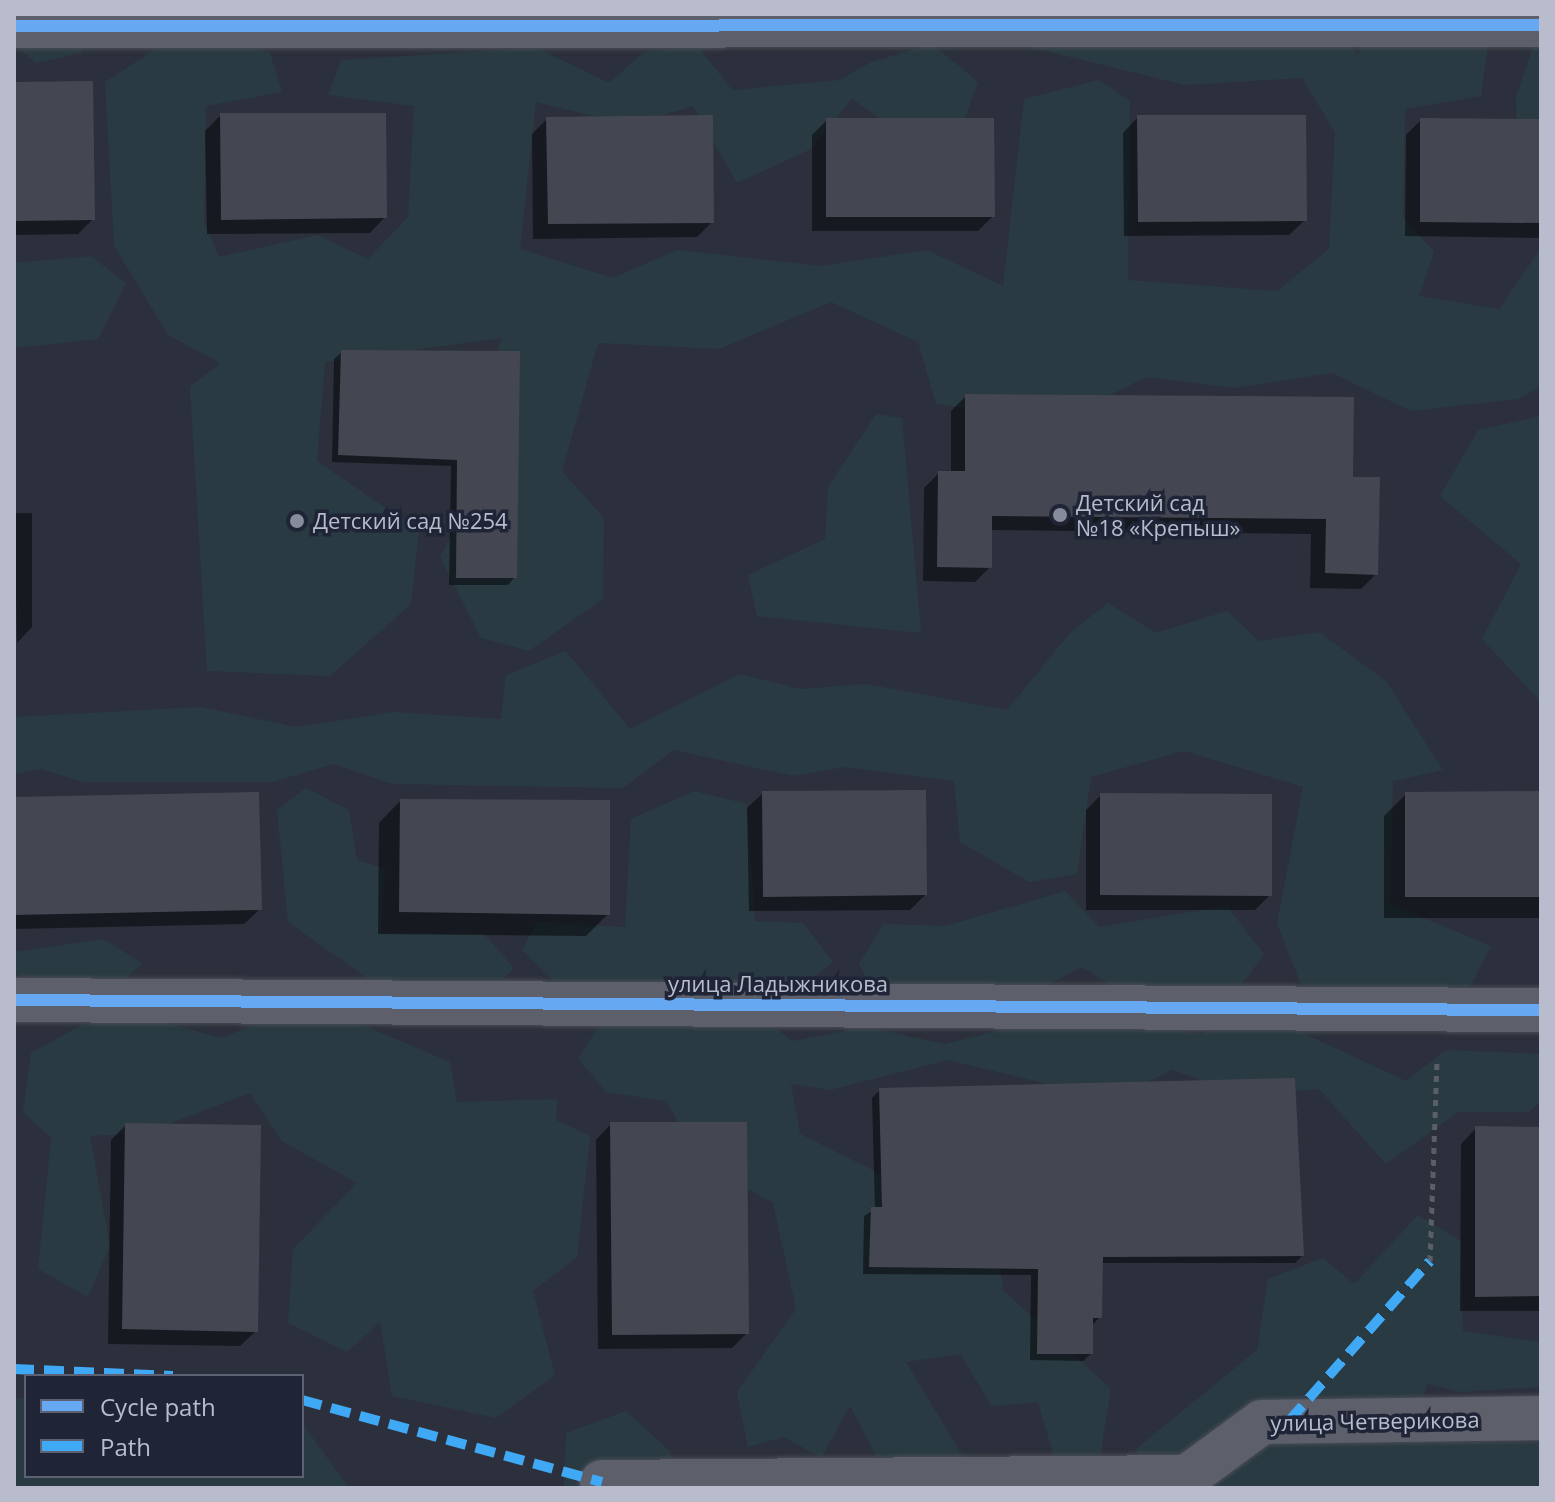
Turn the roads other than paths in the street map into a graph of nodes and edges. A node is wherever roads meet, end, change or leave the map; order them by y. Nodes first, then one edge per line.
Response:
1 (1541, 25) edge
2 (14, 26) edge
3 (14, 1000) edge
4 (1541, 1010) edge
5 (1541, 1418) edge
6 (602, 1482) dead end

1 - 2 street
3 - 4 street, улица Ладыжникова
5 - 6 street, улица Четверикова

